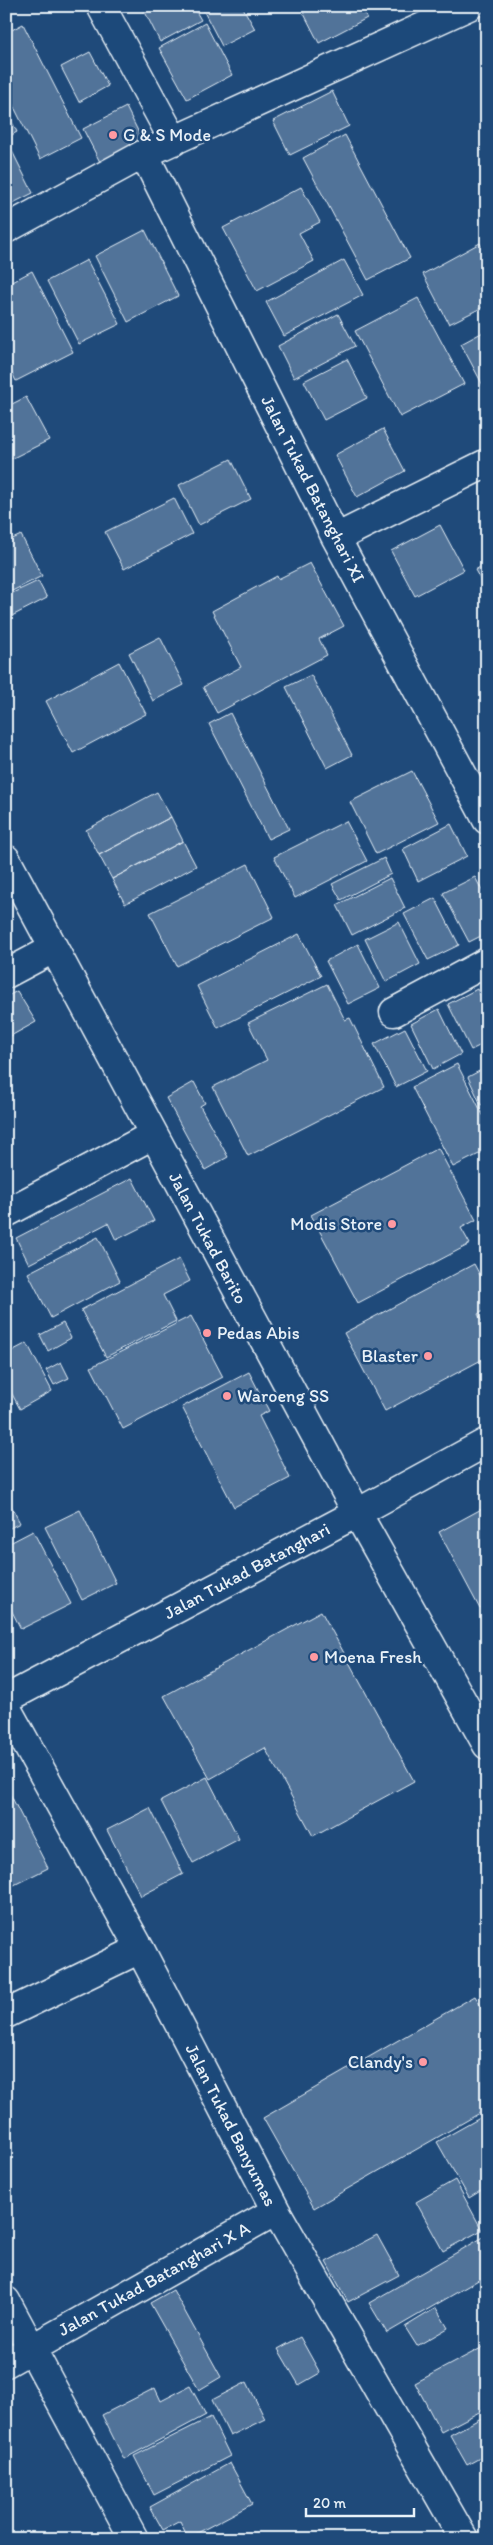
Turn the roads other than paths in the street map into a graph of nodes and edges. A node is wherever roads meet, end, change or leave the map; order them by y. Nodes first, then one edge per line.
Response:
1 (101, 6) edge
2 (469, 6) edge
3 (174, 141) junction
4 (144, 154) junction
5 (6, 229) edge
6 (487, 462) edge
7 (336, 538) junction
8 (487, 820) edge
9 (6, 859) edge
10 (53, 949) junction
11 (487, 962) edge
12 (6, 974) edge
13 (394, 1012) dead end
14 (153, 1135) junction
15 (6, 1213) edge
16 (487, 1442) edge
17 (357, 1513) junction
18 (6, 1699) edge
19 (6, 1707) edge
20 (487, 1745) edge
21 (140, 1949) junction
22 (6, 2014) edge
23 (276, 2211) junction
24 (6, 2301) edge
25 (33, 2348) junction
26 (6, 2363) edge
27 (134, 2539) edge
28 (464, 2539) edge

1 - 3 street
2 - 3 street
3 - 4 street
4 - 5 street
4 - 7 street, Jalan Tukad Batanghari XI
6 - 7 street
7 - 8 street, Jalan Tukad Batanghari XI
9 - 10 street, Jalan Tukad Barito
10 - 12 street
10 - 14 street, Jalan Tukad Barito
11 - 13 street
14 - 15 street
14 - 17 street, Jalan Tukad Barito
16 - 17 street, Jalan Tukad Batanghari
17 - 18 street, Jalan Tukad Batanghari
17 - 20 street, Jalan Tukad Barito
19 - 21 street, Jalan Tukad Banyumas
21 - 22 street
21 - 23 street, Jalan Tukad Banyumas
23 - 25 street, Jalan Tukad Batanghari X A
23 - 28 street, Jalan Tukad Banyumas
24 - 25 street
25 - 26 street, Jalan Tukad Batanghari X A
25 - 27 street

